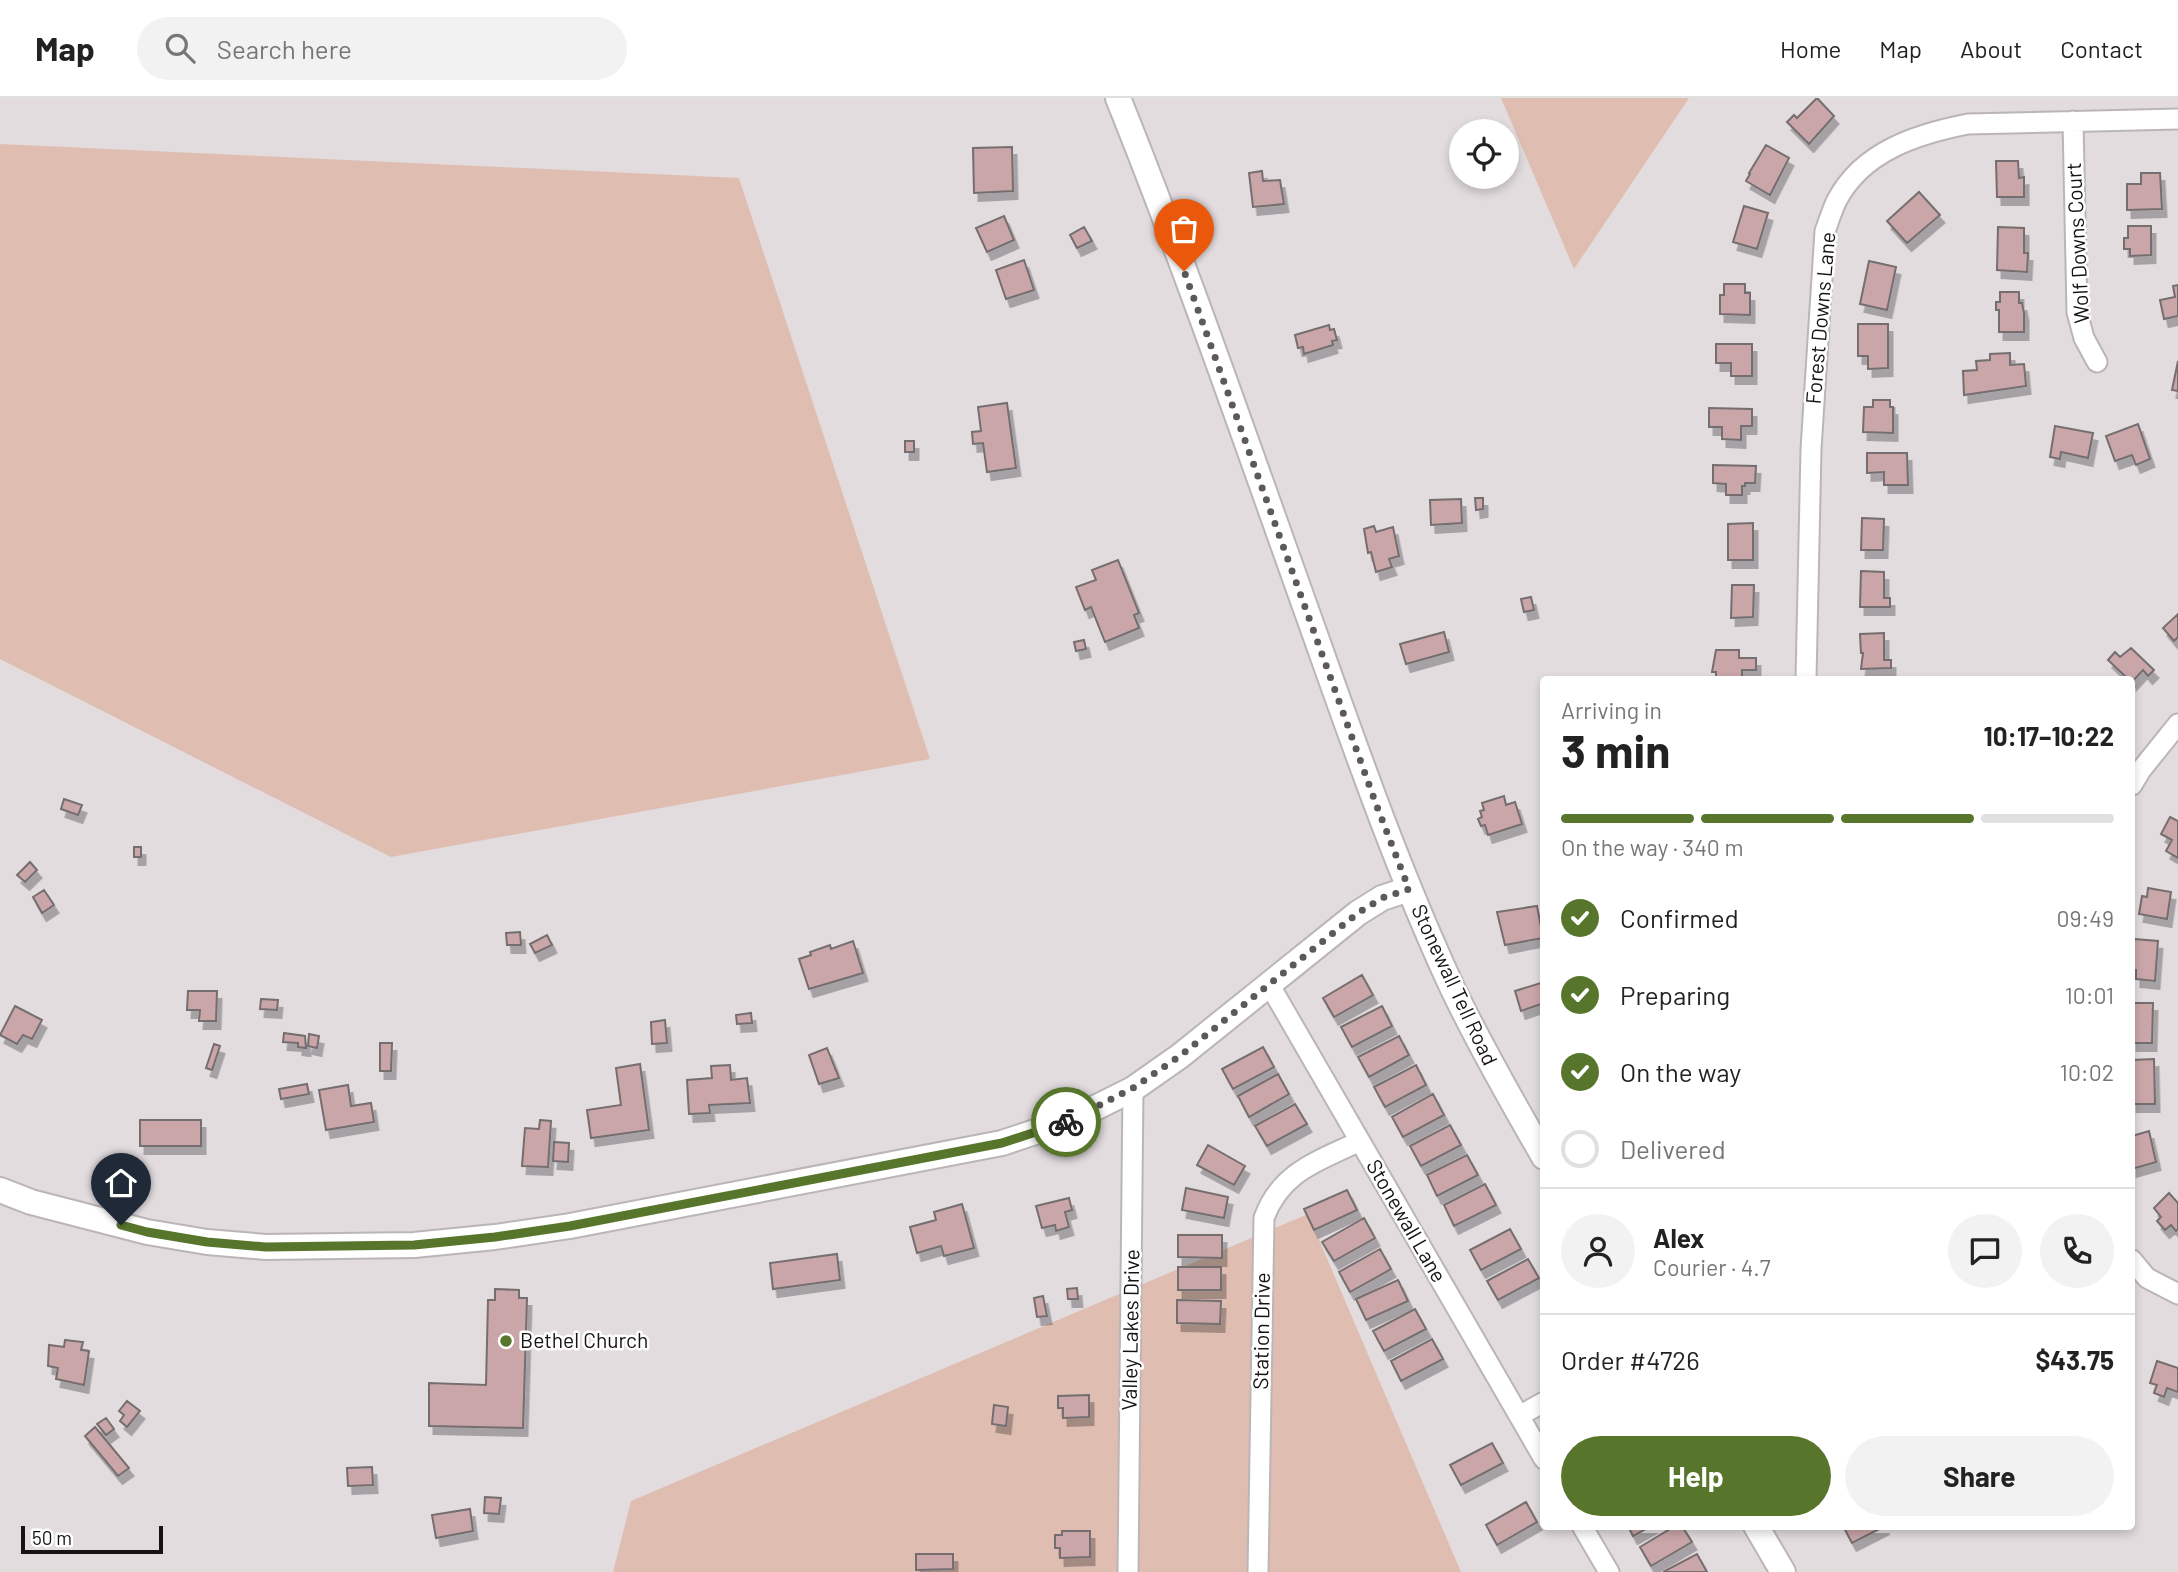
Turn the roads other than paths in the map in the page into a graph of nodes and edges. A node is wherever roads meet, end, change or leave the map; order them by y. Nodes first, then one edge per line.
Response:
1 (1118, 98) edge
2 (2178, 119) edge
3 (2073, 121) junction
4 (2097, 362) dead end
5 (1805, 676) edge
6 (2178, 724) edge
7 (2135, 780) edge
8 (1409, 889) junction
9 (1269, 984) junction
10 (1133, 1088) junction
11 (1360, 1141) junction
12 (1540, 1150) edge
13 (0, 1190) edge
14 (2135, 1264) edge
15 (2178, 1294) edge
16 (1540, 1404) edge
17 (1518, 1416) junction
18 (1540, 1452) edge
19 (1584, 1530) edge
20 (1758, 1530) edge
21 (1604, 1570) edge
22 (1128, 1572) edge
23 (1258, 1572) edge
24 (1783, 1572) edge

1 - 8 street, Stonewall Tell Road
2 - 3 street, Forest Downs Lane
3 - 4 street, Wolf Downs Court
3 - 5 street, Forest Downs Lane
6 - 7 street
8 - 9 street
8 - 12 street, Stonewall Tell Road
9 - 10 street
9 - 11 street, Stonewall Lane
10 - 13 street
10 - 22 street, Valley Lakes Drive
11 - 17 street, Stonewall Lane
11 - 23 street, Station Drive
14 - 15 street
16 - 17 street
17 - 18 street, Stonewall Lane
19 - 21 street
20 - 24 street

